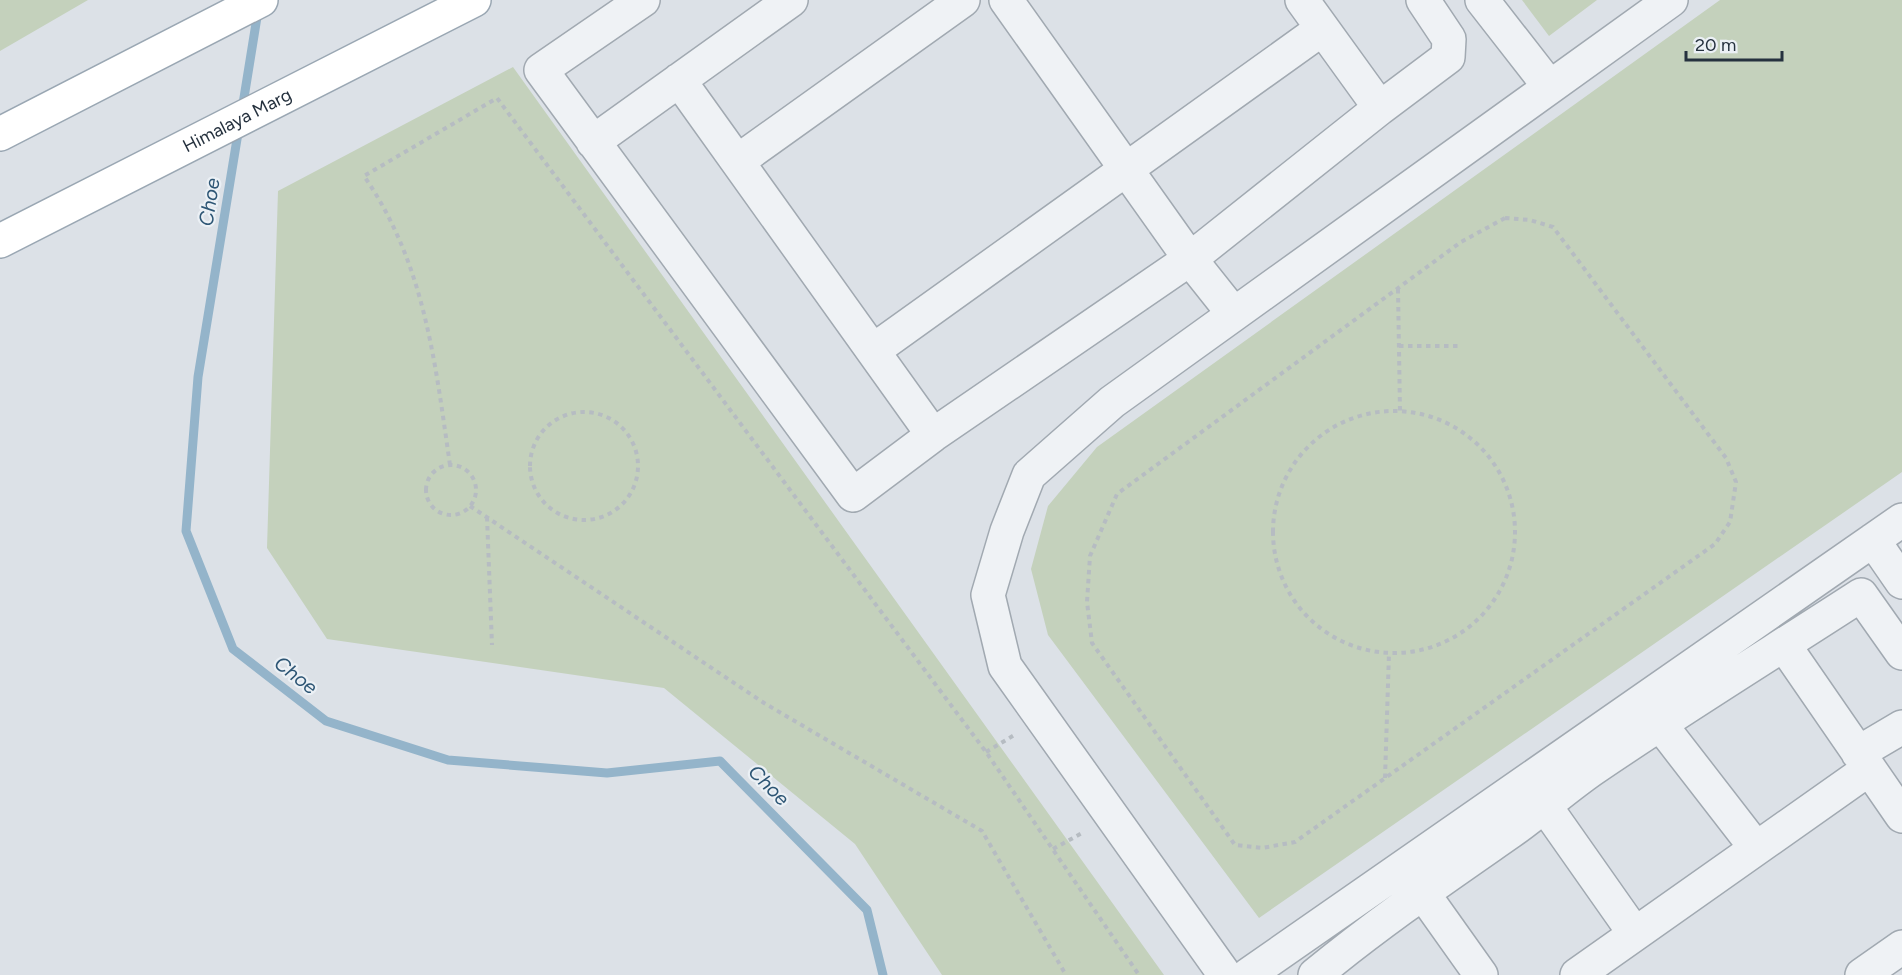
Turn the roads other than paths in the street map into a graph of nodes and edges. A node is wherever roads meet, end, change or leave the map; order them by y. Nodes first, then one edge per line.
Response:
1 (261, 0) edge
2 (474, 0) edge
3 (643, 0) edge
4 (791, 0) edge
5 (963, 0) edge
6 (1006, 0) edge
7 (1302, 0) edge
8 (1423, 0) edge
9 (1482, 0) edge
10 (1671, 0) edge
11 (1322, 29) junction
12 (679, 80) junction
13 (1549, 86) junction
14 (1380, 108) junction
15 (0, 134) edge
16 (592, 142) junction
17 (738, 161) junction
18 (1128, 168) junction
19 (0, 241) edge
20 (1190, 259) junction
21 (1233, 313) junction
22 (874, 350) junction
23 (933, 435) junction
24 (1902, 520) edge
25 (1873, 540) junction
26 (1902, 582) edge
27 (1784, 645) junction
28 (1902, 653) edge
29 (1660, 724) junction
30 (1902, 727) edge
31 (1864, 761) junction
32 (1545, 806) junction
33 (1902, 816) edge
34 (1756, 848) junction
35 (1422, 892) junction
36 (1635, 934) junction
37 (1902, 947) edge
38 (1225, 975) edge
39 (1248, 975) edge
40 (1315, 975) edge
41 (1481, 975) edge
42 (1577, 975) edge
43 (1862, 975) edge

1 - 15 main road
2 - 19 main road, Himalaya Marg
3 - 16 street
4 - 12 street
5 - 17 street
6 - 18 street
7 - 11 street
8 - 14 street
9 - 13 street
10 - 13 street
11 - 14 street
11 - 18 street
12 - 16 street
12 - 17 street
13 - 21 street
14 - 20 street
16 - 23 street
17 - 22 street
18 - 20 street
18 - 22 street
20 - 21 street
20 - 23 street
21 - 38 street
22 - 23 street
24 - 25 street
25 - 26 street
25 - 39 street
27 - 28 street
27 - 29 street
27 - 31 street
29 - 32 street
29 - 34 street
30 - 31 street
31 - 33 street
31 - 34 street
32 - 35 street
32 - 36 street
34 - 36 street
35 - 40 street
35 - 41 street
36 - 42 street
37 - 43 street

